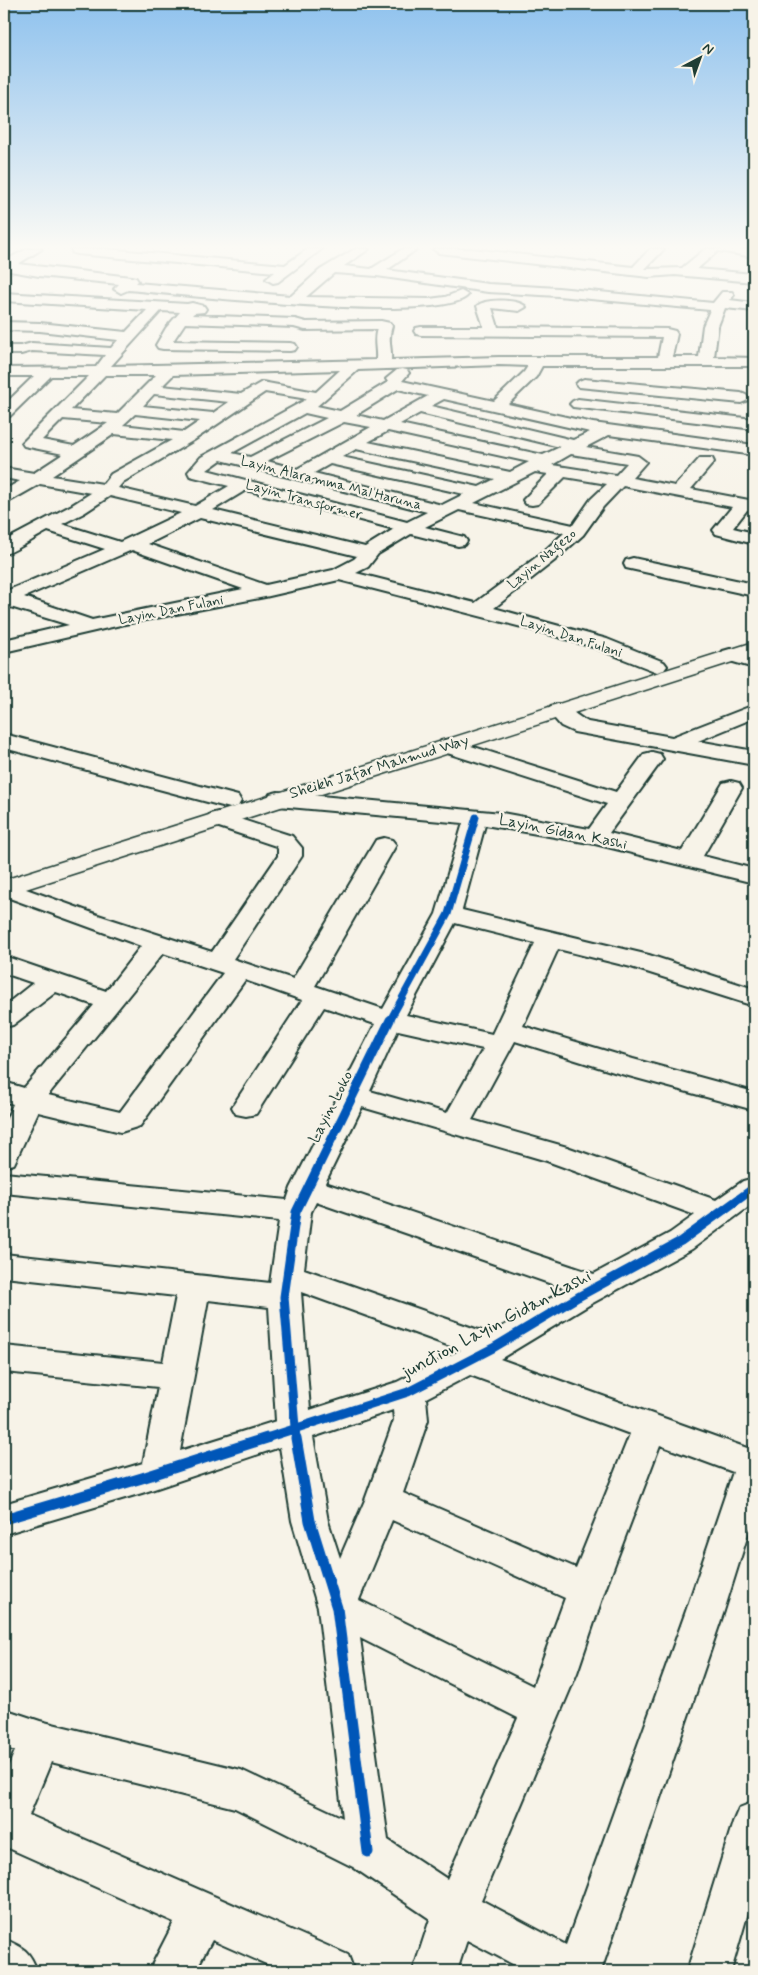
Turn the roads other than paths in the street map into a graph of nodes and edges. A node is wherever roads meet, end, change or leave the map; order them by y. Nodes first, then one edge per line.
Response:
1 (126, 341) edge
2 (292, 341) edge
3 (294, 341) edge
4 (381, 341) edge
5 (447, 341) edge
6 (543, 341) edge
7 (617, 341) edge
8 (668, 341) edge
9 (712, 341) edge
10 (4, 350) edge
11 (115, 352) junction
12 (335, 352) dead end
13 (384, 358) junction
14 (306, 359) junction
15 (595, 360) junction
16 (622, 360) junction
17 (499, 361) junction
18 (542, 361) junction
19 (664, 361) junction
20 (688, 361) junction
21 (706, 362) junction
22 (749, 362) edge
23 (414, 364) junction
24 (355, 365) junction
25 (279, 368) junction
26 (48, 371) junction
27 (168, 371) junction
28 (4, 372) edge
29 (97, 374) junction
30 (445, 377) junction
31 (396, 384) junction
32 (584, 384) junction
33 (153, 386) junction
34 (628, 387) junction
35 (279, 388) junction
36 (680, 392) junction
37 (4, 397) edge
38 (319, 397) junction
39 (460, 397) junction
40 (20, 398) junction
41 (741, 398) junction
42 (243, 399) junction
43 (578, 404) junction
44 (498, 406) junction
45 (303, 408) junction
46 (419, 408) junction
47 (4, 413) edge
48 (59, 414) junction
49 (341, 417) junction
50 (214, 418) junction
51 (122, 419) junction
52 (564, 422) junction
53 (734, 422) junction
54 (754, 424) edge
55 (384, 425) junction
56 (607, 430) junction
57 (188, 437) junction
58 (356, 444) junction
59 (573, 447) junction
60 (754, 450) edge
61 (79, 452) junction
62 (218, 454) junction
63 (329, 459) junction
64 (706, 462) dead end
65 (251, 463) junction
66 (548, 466) junction
67 (4, 474) edge
68 (298, 475) junction
69 (511, 477) junction
70 (36, 479) junction
71 (619, 480) junction
72 (244, 484) junction
73 (107, 490) junction
74 (680, 491) junction
75 (479, 492) junction
76 (4, 496) edge
77 (532, 500) dead end
78 (749, 505) edge
79 (450, 508) junction
80 (199, 512) junction
81 (48, 525) junction
82 (409, 528) junction
83 (578, 531) junction
84 (754, 539) edge
85 (458, 541) dead end
86 (125, 546) junction
87 (4, 549) edge
88 (369, 554) junction
89 (633, 564) dead end
90 (339, 574) junction
91 (754, 590) edge
92 (266, 592) junction
93 (5, 599) edge
94 (479, 610) junction
95 (93, 626) junction
96 (754, 636) edge
97 (4, 646) edge
98 (754, 648) edge
99 (730, 655) junction
100 (754, 662) edge
101 (657, 666) junction
102 (558, 710) junction
103 (754, 711) edge
104 (4, 741) edge
105 (675, 743) junction
106 (449, 746) junction
107 (754, 758) edge
108 (652, 759) dead end
109 (731, 788) dead end
110 (278, 799) junction
111 (621, 801) junction
112 (224, 810) junction
113 (476, 817) junction
114 (595, 837) junction
115 (384, 845) dead end
116 (689, 858) junction
117 (4, 873) edge
118 (754, 876) edge
119 (4, 888) edge
120 (448, 914) junction
121 (550, 939) junction
122 (157, 943) junction
123 (4, 964) edge
124 (228, 966) junction
125 (52, 982) junction
126 (309, 993) junction
127 (754, 998) edge
128 (111, 1002) junction
129 (4, 1019) edge
130 (390, 1020) junction
131 (503, 1037) junction
132 (16, 1095) edge
133 (352, 1095) junction
134 (754, 1101) edge
135 (246, 1108) dead end
136 (456, 1125) junction
137 (4, 1156) edge
138 (4, 1182) edge
139 (754, 1188) edge
140 (301, 1200) junction
141 (720, 1213) junction
142 (4, 1265) edge
143 (194, 1286) junction
144 (285, 1286) junction
145 (597, 1287) junction
146 (481, 1354) junction
147 (4, 1359) edge
148 (177, 1376) junction
149 (408, 1392) junction
150 (650, 1427) junction
151 (294, 1428) junction
152 (753, 1463) edge
153 (159, 1472) junction
154 (383, 1500) junction
155 (4, 1520) edge
156 (586, 1590) junction
157 (337, 1608) junction
158 (542, 1710) junction
159 (22, 1734) edge
160 (754, 1822) edge
161 (4, 1825) edge
162 (368, 1852) junction
163 (455, 1910) junction
164 (202, 1914) junction
165 (4, 1961) edge
166 (15, 1971) edge
167 (171, 1971) edge
168 (332, 1971) edge
169 (435, 1971) edge
170 (570, 1971) edge
171 (709, 1971) edge

1 - 11 street
2 - 25 street
3 - 14 street
4 - 13 street
5 - 30 street
6 - 18 street
7 - 16 street
8 - 19 street
9 - 21 street
10 - 11 street
11 - 29 street
12 - 13 street
13 - 23 street
13 - 24 street
14 - 24 street
14 - 25 street
14 - 35 street
15 - 16 street
15 - 18 street
15 - 32 street
16 - 19 street
16 - 34 street
17 - 18 street
17 - 30 street
17 - 39 street
18 - 44 street
19 - 20 street
20 - 21 street
20 - 36 street
21 - 22 street
22 - 41 street
23 - 30 street
23 - 31 street
24 - 38 street
25 - 27 street
26 - 28 street
26 - 29 street
26 - 40 street
27 - 29 street
27 - 33 street
29 - 33 street
29 - 48 street
30 - 31 street
30 - 39 street
30 - 46 street
31 - 49 street
32 - 34 street
32 - 43 street
33 - 42 street
33 - 51 street
34 - 36 street
35 - 38 street
35 - 42 street
36 - 41 street
37 - 40 street
38 - 45 street
39 - 44 street
40 - 47 street
41 - 53 street
42 - 50 street
43 - 52 street
43 - 53 street
44 - 52 street
45 - 49 street
45 - 62 street
46 - 55 street
46 - 59 street
48 - 51 street
48 - 61 street
49 - 55 street
49 - 65 street
50 - 51 street
50 - 57 street
51 - 57 street
51 - 61 street
52 - 56 street
53 - 54 street
55 - 58 street
55 - 66 street
56 - 59 street, Layin Dan Fulani
56 - 60 street
57 - 73 street
58 - 63 street
58 - 69 street
59 - 66 street, Layin Dan Fulani
59 - 71 street, Layin Nagezo
61 - 70 street
62 - 65 street, Layin Alaramma Mal Haruna
62 - 72 street, Layin Transformer
63 - 68 street
63 - 75 street
64 - 74 street
65 - 68 street, Layin Alaramma Mal Haruna
66 - 69 street, Layin Dan Fulani
66 - 71 street
66 - 77 street
67 - 70 street
68 - 79 street, Layin Alaramma Mal Haruna
69 - 75 street, Layin Dan Fulani
70 - 73 street
70 - 76 street
71 - 74 street
71 - 83 street, Layin Nagezo
72 - 80 street
72 - 82 street, Layin Transformer
73 - 80 street
73 - 81 street
74 - 78 street
75 - 79 street, Layin Dan Fulani
78 - 84 street
79 - 82 street, Layin Dan Fulani
79 - 83 street, Layin Alaramma Mal Haruna
80 - 86 street
80 - 88 street
81 - 86 street
81 - 87 street
82 - 85 street, Layin Transformer
82 - 88 street, Layin Dan Fulani
83 - 94 street, Layin Nagezo
86 - 92 street
86 - 93 street
88 - 90 street, Layin Dan Fulani
89 - 91 street
90 - 92 street, Layin Dan Fulani
90 - 94 street, Layin Dan Fulani
92 - 95 street, Layin Dan Fulani
93 - 95 street
94 - 101 street, Layin Dan Fulani
95 - 97 street, Layin Dan Fulani
96 - 101 main road, Sheikh Jafar Mahmud Way
98 - 99 main road, Sheikh Jafar Mahmud Way
99 - 100 street
99 - 102 main road, Sheikh Jafar Mahmud Way
101 - 112 main road, Sheikh Jafar Mahmud Way
102 - 105 street
102 - 106 main road, Sheikh Jafar Mahmud Way
103 - 105 street
104 - 112 street
105 - 107 street
106 - 110 main road, Sheikh Jafar Mahmud Way
106 - 111 street
108 - 111 street
109 - 116 street
110 - 112 main road, Sheikh Jafar Mahmud Way
110 - 113 street, Layin Gidan Kashi
111 - 114 street
112 - 117 main road, Sheikh Jafar Mahmud Way
112 - 119 main road, Sheikh Jafar Mahmud Way
112 - 124 street
113 - 114 street, Layin Gidan Kashi
113 - 120 street, Layin Loko
114 - 116 street, Layin Gidan Kashi
115 - 126 street
116 - 118 street, Layin Gidan Kashi
119 - 122 street
120 - 121 street
120 - 130 street, Layin Loko
121 - 127 street
121 - 131 street
122 - 124 street
122 - 128 street
123 - 125 street
124 - 126 street
124 - 132 street
125 - 128 street
125 - 129 street
126 - 130 street
126 - 135 street
128 - 132 street
130 - 131 street
130 - 133 street, Layin Loko
131 - 134 street
131 - 136 street
132 - 137 street
133 - 136 street
133 - 140 street, Layin Loko
136 - 141 street
138 - 140 street
139 - 141 street, junction Layin Gidan Kashi
140 - 144 street, Layin Loko
140 - 145 street
141 - 145 street, junction Layin Gidan Kashi
142 - 143 street
143 - 144 street
143 - 148 street
144 - 146 street
144 - 151 street, Layin Loko
145 - 146 street, junction Layin Gidan Kashi
146 - 149 street, junction Layin Gidan Kashi
146 - 150 street
147 - 148 street
148 - 153 street
149 - 151 street, junction Layin Gidan Kashi
149 - 154 street
150 - 152 street
150 - 156 street
151 - 153 street, junction Layin Gidan Kashi
151 - 157 street, Layin Loko
152 - 170 street
153 - 155 street, junction Layin Gidan Kashi
154 - 156 street
154 - 157 street
156 - 158 street
157 - 158 street
157 - 162 street, Layin Loko
158 - 163 street
159 - 161 street
159 - 162 street
160 - 171 street
161 - 164 street
162 - 163 street
163 - 169 street
163 - 170 street
164 - 167 street
164 - 168 street
165 - 166 street

